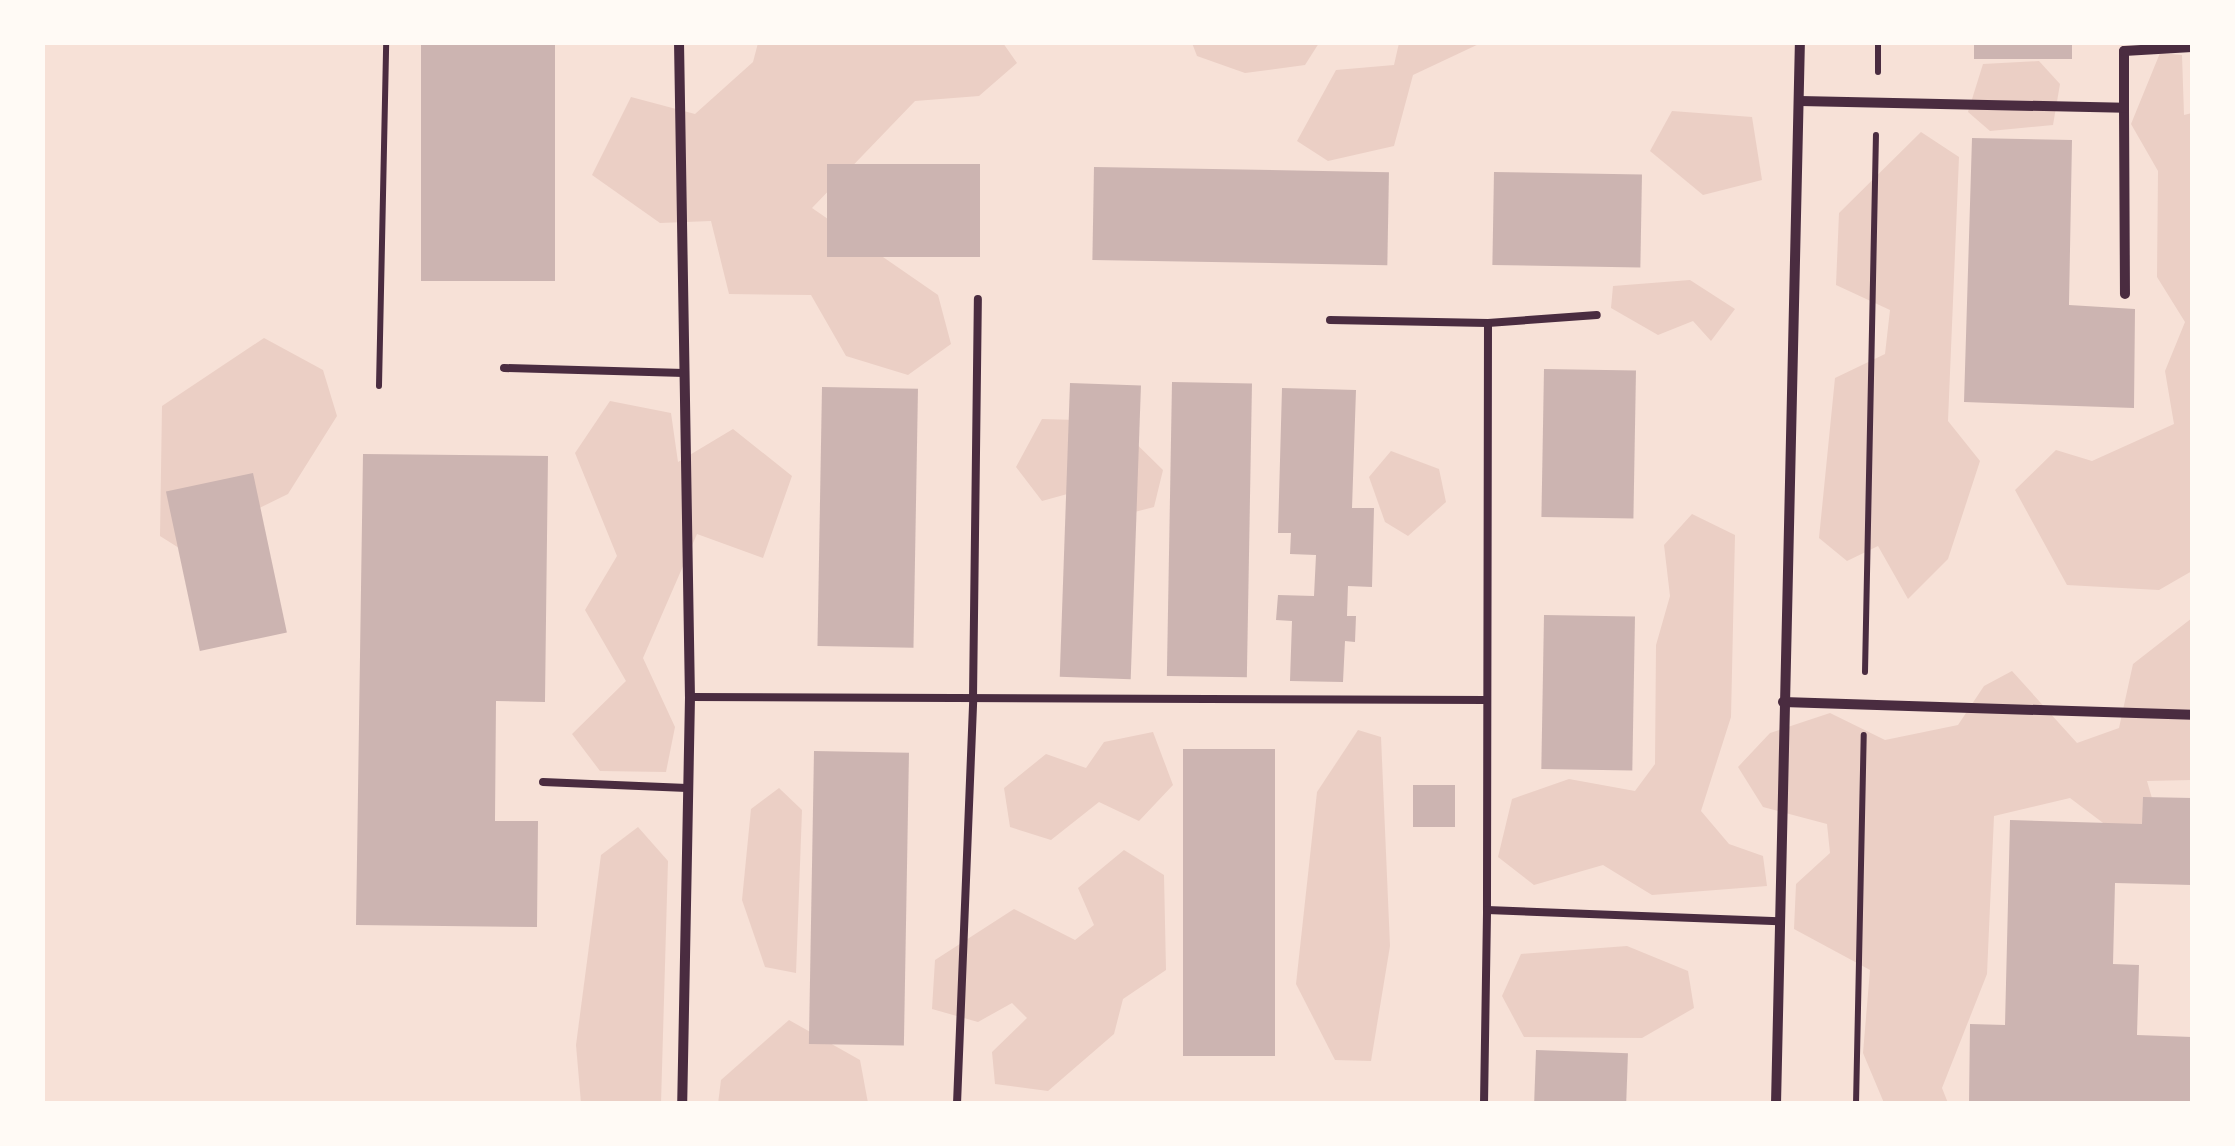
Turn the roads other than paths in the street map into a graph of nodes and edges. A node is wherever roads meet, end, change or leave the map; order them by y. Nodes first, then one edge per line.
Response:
1 (680, 42) edge
2 (1800, 42) edge
3 (2192, 47) edge
4 (1800, 101) junction
5 (2124, 108) junction
6 (2125, 294) dead end
7 (978, 298) dead end
8 (1597, 315) dead end
9 (1330, 320) dead end
10 (1488, 323) junction
11 (504, 368) dead end
12 (684, 373) junction
13 (690, 697) junction
14 (974, 698) junction
15 (1486, 700) junction
16 (1784, 702) junction
17 (2192, 715) edge
18 (542, 782) dead end
19 (688, 788) junction
20 (1487, 910) junction
21 (1780, 921) junction
22 (682, 1104) edge
23 (957, 1104) edge
24 (1484, 1104) edge
25 (1776, 1104) edge

1 - 12 street
2 - 4 street
3 - 5 street
4 - 5 street
4 - 16 street
5 - 6 street
7 - 14 lane
8 - 10 lane
9 - 10 lane
10 - 15 lane
11 - 12 lane
12 - 13 street
13 - 14 lane
13 - 19 street
14 - 15 lane
14 - 23 lane
15 - 20 lane
16 - 17 street
16 - 21 street
18 - 19 lane
19 - 22 street
20 - 21 lane
20 - 24 lane
21 - 25 street

